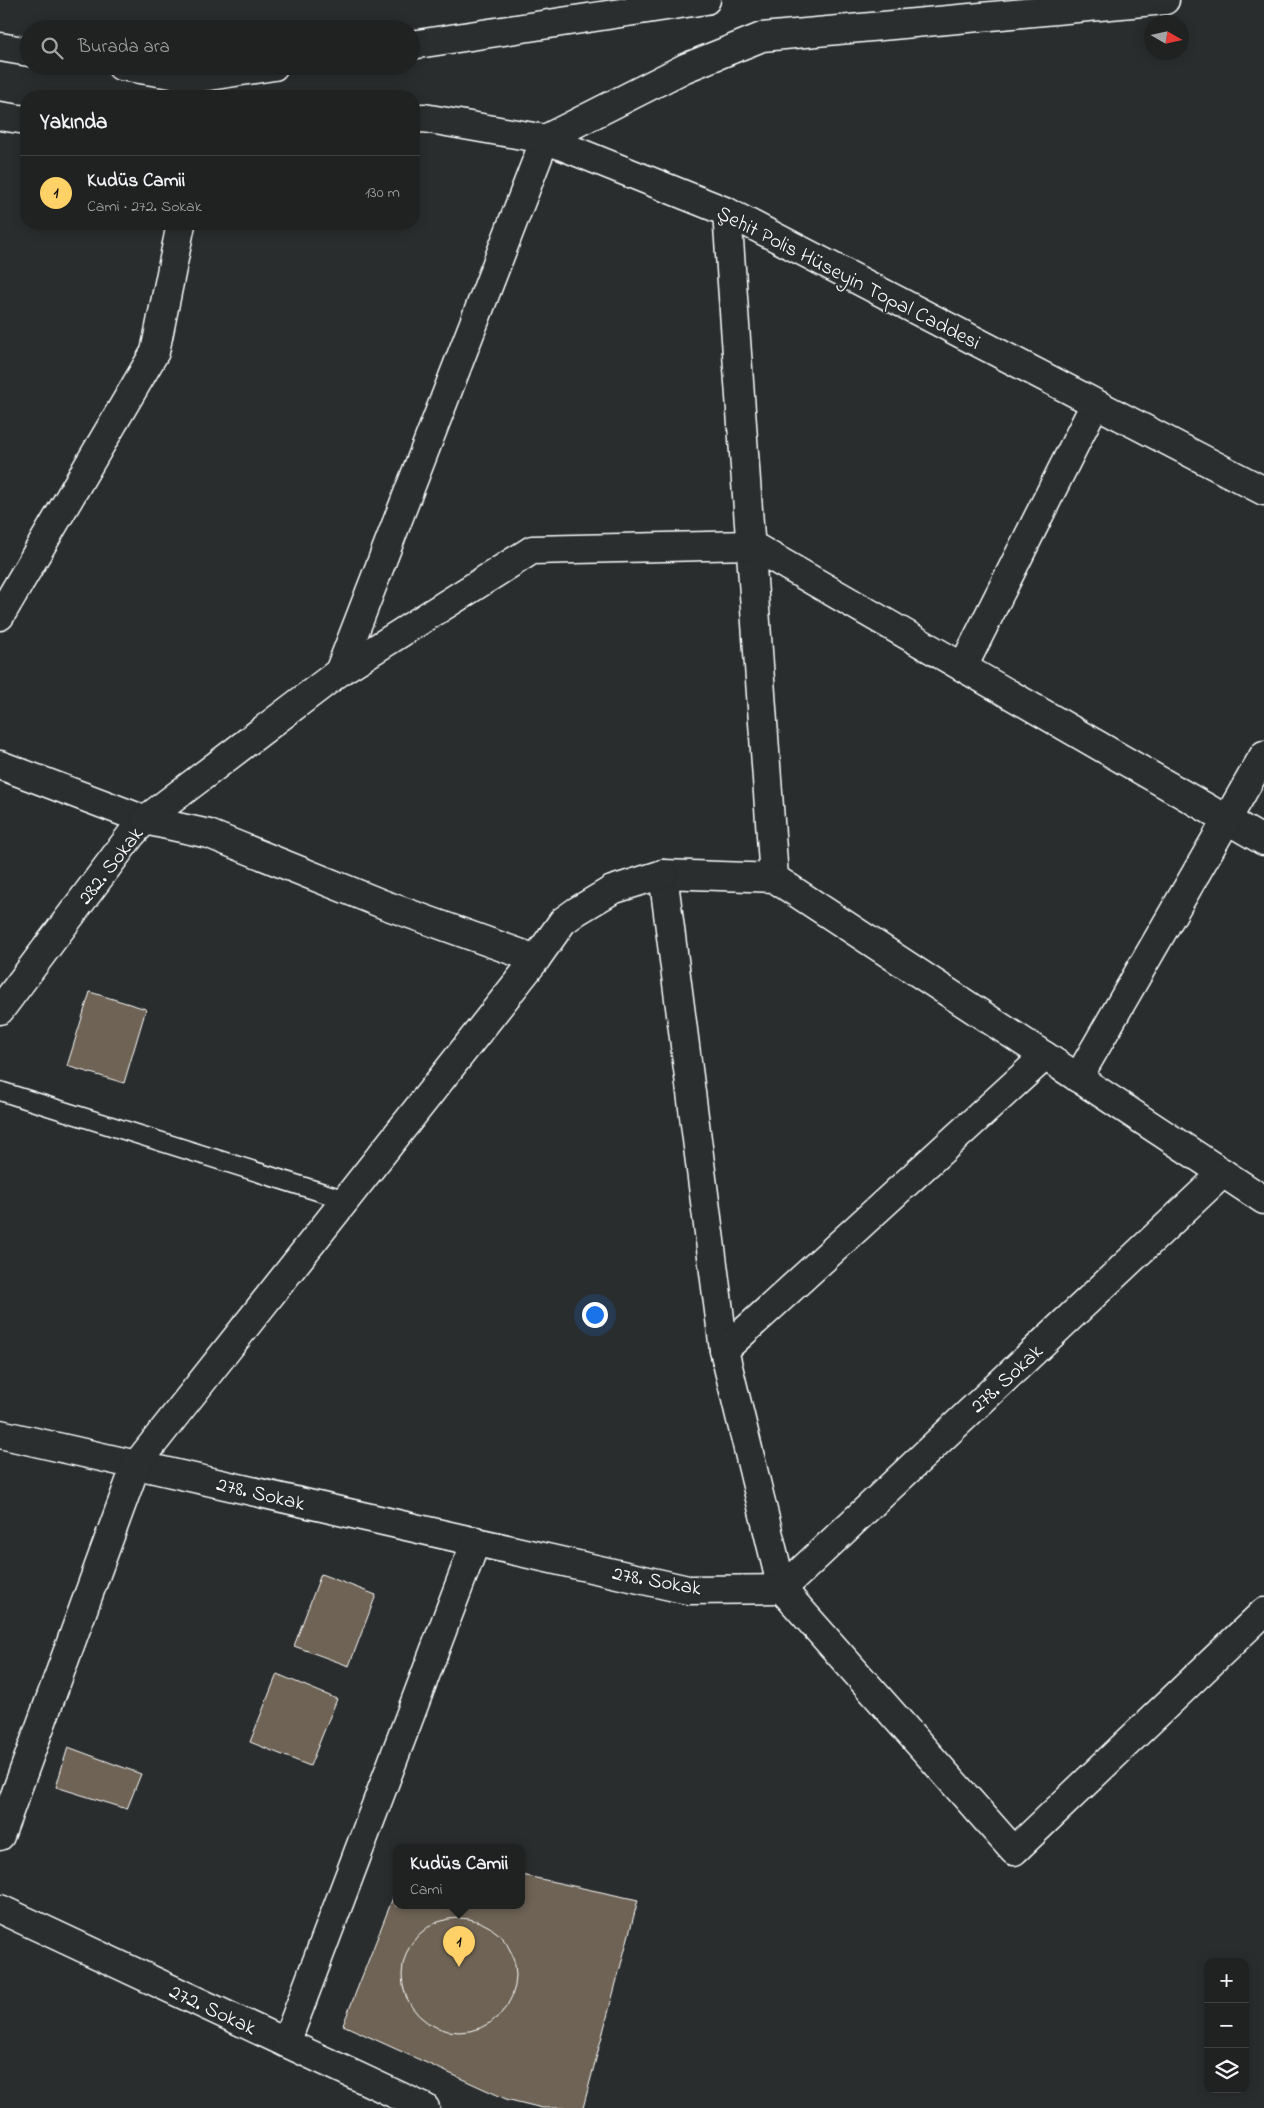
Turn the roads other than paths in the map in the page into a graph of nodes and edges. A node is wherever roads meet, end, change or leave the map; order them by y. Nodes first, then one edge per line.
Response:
1 (706, 0) edge
2 (1165, 0) edge
3 (568, 11) edge
4 (420, 44) edge
5 (0, 47) edge
6 (20, 50) edge
7 (177, 75) edge
8 (216, 75) edge
9 (0, 116) edge
10 (420, 118) edge
11 (20, 119) edge
12 (544, 139) junction
13 (727, 212) junction
14 (180, 230) edge
15 (1095, 404) junction
16 (1264, 491) edge
17 (751, 545) junction
18 (0, 616) edge
19 (963, 667) junction
20 (339, 672) junction
21 (1264, 756) edge
22 (0, 765) edge
23 (145, 820) junction
24 (1228, 820) junction
25 (1264, 841) edge
26 (663, 874) junction
27 (774, 878) junction
28 (536, 959) junction
29 (0, 1010) edge
30 (1045, 1056) junction
31 (1078, 1078) junction
32 (0, 1091) edge
33 (1223, 1173) junction
34 (346, 1200) junction
35 (1264, 1200) edge
36 (724, 1350) junction
37 (0, 1434) edge
38 (136, 1465) junction
39 (476, 1542) junction
40 (782, 1589) junction
41 (1264, 1612) edge
42 (0, 1836) edge
43 (0, 1909) edge
44 (286, 2043) junction
45 (425, 2108) edge

1 - 3 street
2 - 12 street
3 - 4 street
5 - 6 street
7 - 8 street
9 - 11 street
10 - 12 street, Şehit Polis Hüseyin Topal Caddesi
12 - 13 street, Şehit Polis Hüseyin Topal Caddesi
12 - 20 street
13 - 15 street, Şehit Polis Hüseyin Topal Caddesi
13 - 17 street
14 - 18 street
15 - 16 street, Şehit Polis Hüseyin Topal Caddesi
15 - 19 street
17 - 19 street
17 - 20 street
17 - 27 street
19 - 24 street
20 - 23 street
21 - 24 street
22 - 23 street, 282. Sokak
23 - 28 street
23 - 29 street, 282. Sokak
24 - 25 street
24 - 31 street
26 - 27 street
26 - 28 street
26 - 36 street
27 - 30 street
28 - 34 street
30 - 31 street
30 - 36 street
31 - 33 street
32 - 34 lane
33 - 35 street
33 - 40 street, 278. Sokak
34 - 38 street
36 - 40 street
37 - 38 street, 278. Sokak
38 - 39 street, 278. Sokak
38 - 42 street
39 - 40 street, 278. Sokak
39 - 44 street
40 - 41 street
43 - 44 street, 272. Sokak
44 - 45 street, 272. Sokak

